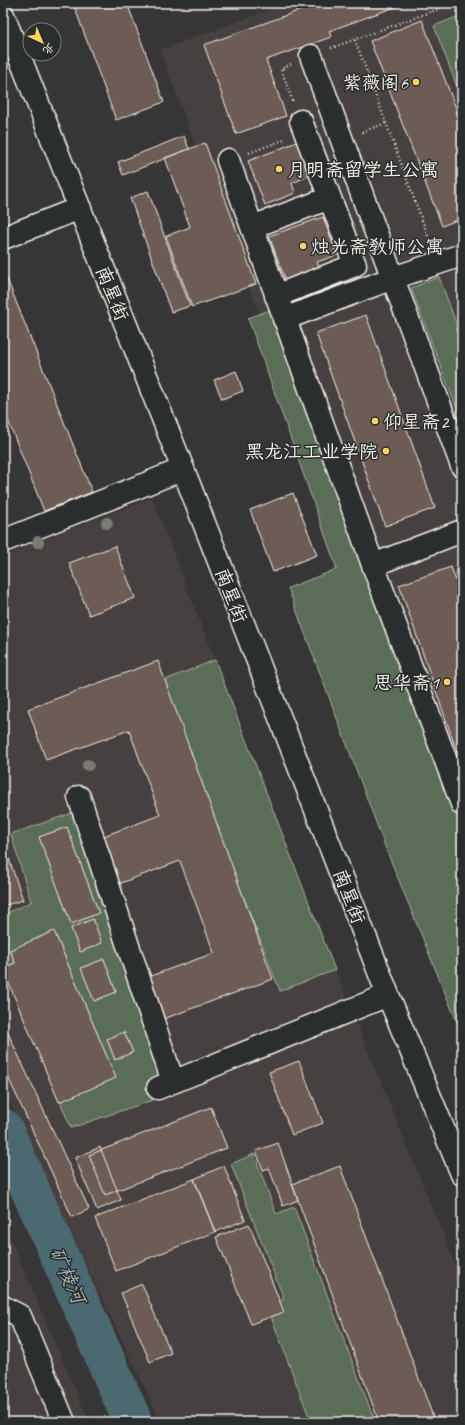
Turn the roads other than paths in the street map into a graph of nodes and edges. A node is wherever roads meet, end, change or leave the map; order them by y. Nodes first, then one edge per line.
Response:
1 (3, 15) edge
2 (311, 56) dead end
3 (300, 118) road end
4 (228, 160) road end
5 (330, 198) junction
6 (80, 208) junction
7 (252, 227) junction
8 (3, 238) edge
9 (462, 254) edge
10 (393, 278) junction
11 (276, 296) junction
12 (284, 319) junction
13 (462, 466) edge
14 (183, 468) junction
15 (462, 531) edge
16 (3, 541) edge
17 (373, 565) junction
18 (79, 797) dead end
19 (462, 804) edge
20 (388, 995) junction
21 (462, 1174) edge
22 (3, 1307) edge
23 (64, 1422) edge

1 - 6 street, 南星街
2 - 10 street
3 - 5 street
4 - 7 street
5 - 7 street
5 - 11 street
6 - 8 street
6 - 14 street, 南星街
7 - 11 street
9 - 10 street
10 - 12 street
10 - 13 street
11 - 12 street
12 - 17 street
14 - 16 street
14 - 20 street, 南星街
15 - 17 street
17 - 19 street
18 - 20 street
20 - 21 street, 南星街
22 - 23 street

